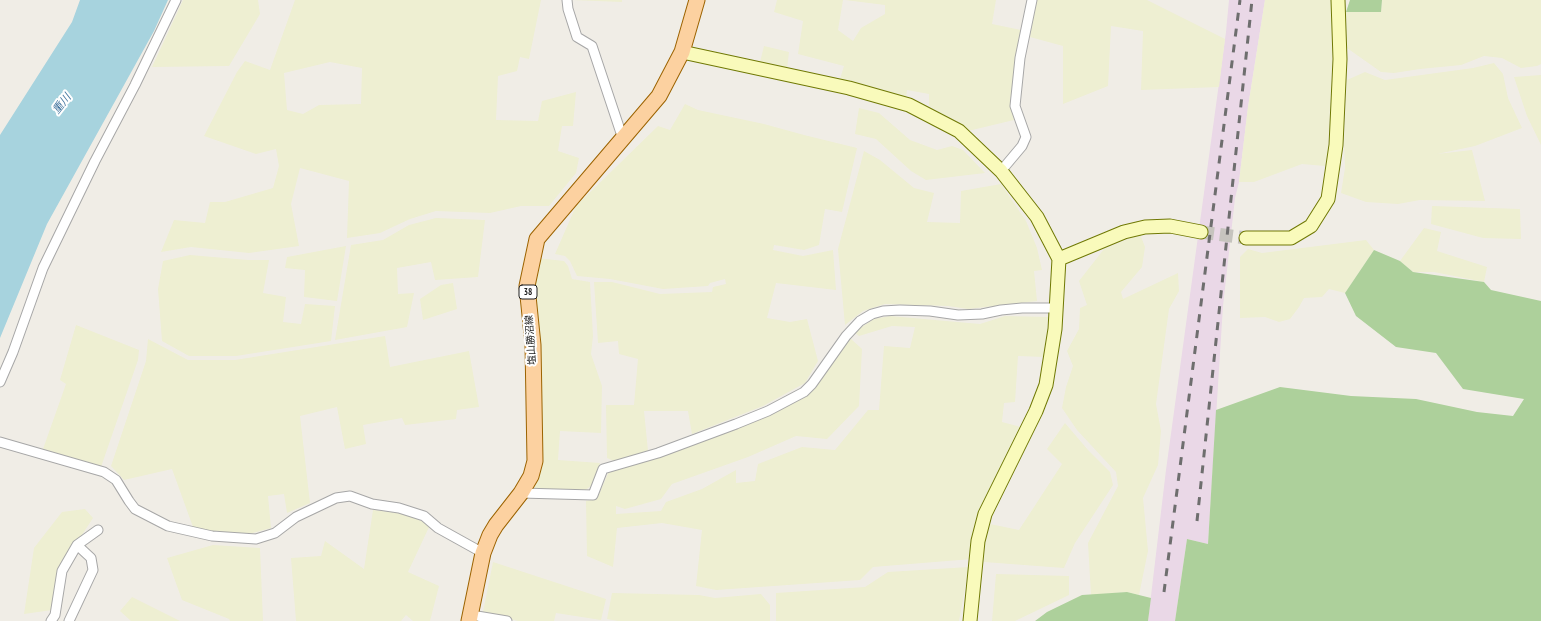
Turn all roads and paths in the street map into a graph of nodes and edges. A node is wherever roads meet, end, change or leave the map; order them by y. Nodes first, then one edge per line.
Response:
1 (176, 0) edge
2 (567, 0) edge
3 (697, 0) edge
4 (1032, 0) edge
5 (1338, 0) edge
6 (682, 52) junction
7 (623, 139) junction
8 (1001, 171) junction
9 (1201, 232) tunnel mouth
10 (1246, 238) tunnel mouth
11 (1059, 259) junction
12 (1056, 308) junction
13 (0, 382) edge
14 (0, 442) edge
15 (521, 492) junction
16 (98, 530) dead end
17 (77, 545) junction
18 (483, 554) junction
19 (470, 618) edge
20 (51, 621) edge
21 (69, 621) edge
22 (507, 621) edge
23 (970, 621) edge

1 - 13 street
2 - 7 street
3 - 6 main road, 塩山勝沼線 / 38
4 - 8 street
5 - 10 street
6 - 7 main road, 塩山勝沼線 / 38
6 - 8 street
7 - 15 main road, 塩山勝沼線 / 38
8 - 11 street
9 - 11 street
11 - 12 street
12 - 15 street
12 - 23 street
14 - 18 street
15 - 18 main road, 塩山勝沼線 / 38
16 - 17 street
17 - 20 street
17 - 21 street
18 - 19 main road, 塩山勝沼線 / 38
19 - 22 street

